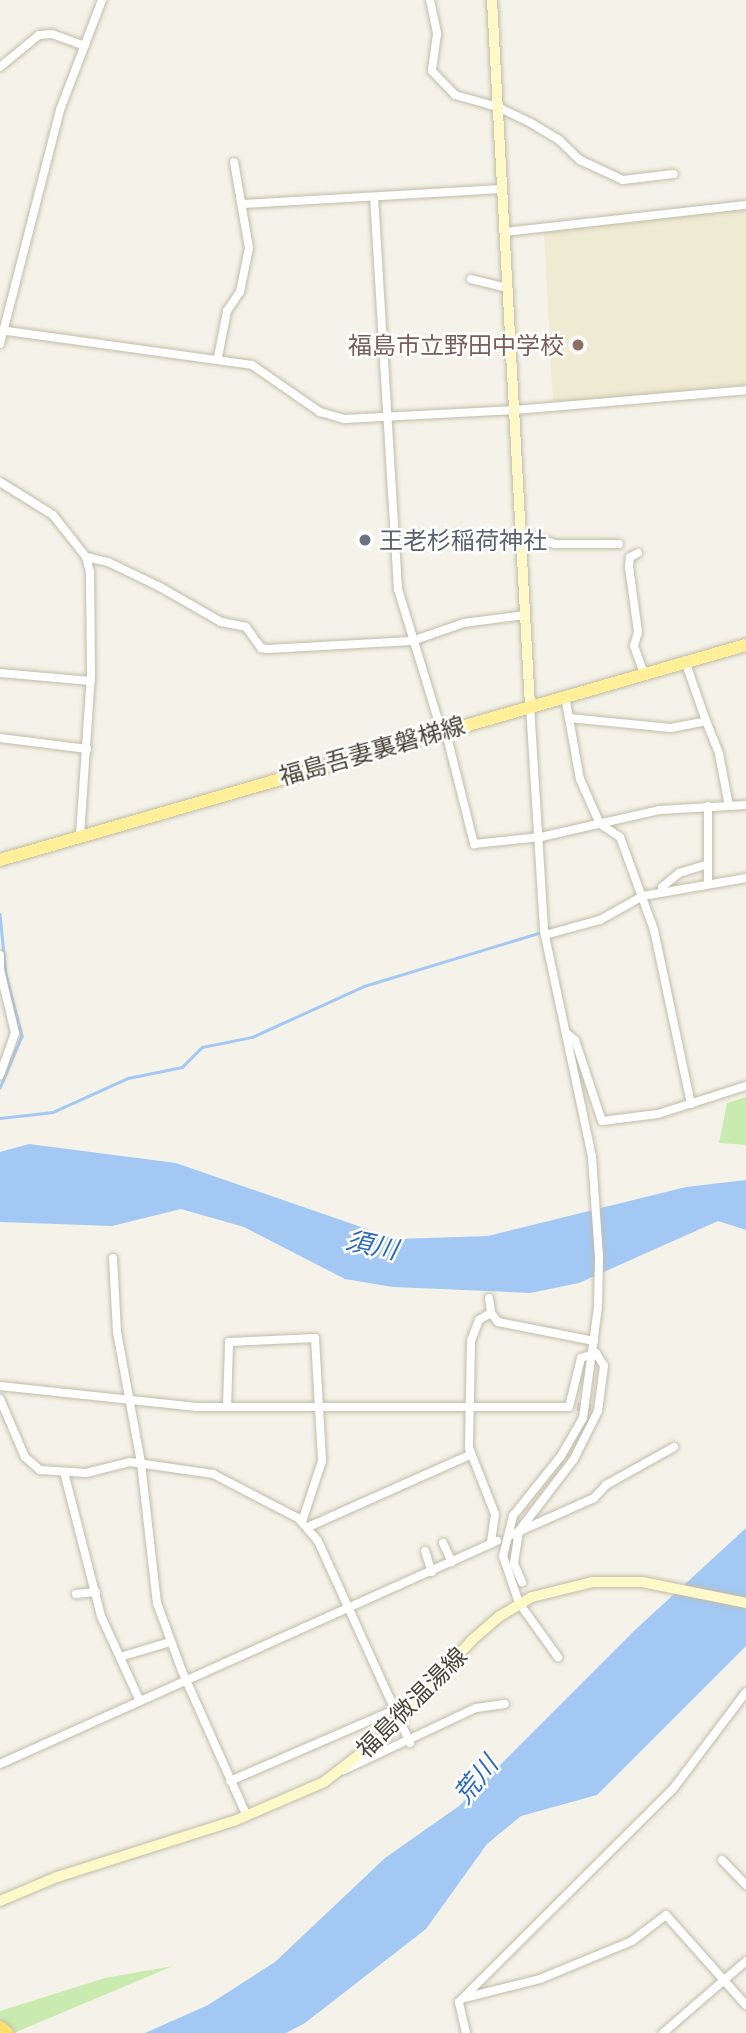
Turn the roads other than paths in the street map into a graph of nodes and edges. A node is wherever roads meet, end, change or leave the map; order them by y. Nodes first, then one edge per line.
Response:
1 (102, 0) edge
2 (430, 0) edge
3 (492, 0) edge
4 (85, 46) junction
5 (0, 67) edge
6 (498, 107) junction
7 (234, 162) dead end
8 (674, 174) dead end
9 (502, 189) junction
10 (374, 197) junction
11 (243, 204) junction
12 (746, 205) edge
13 (505, 232) junction
14 (471, 279) dead end
15 (508, 288) junction
16 (2, 330) edge
17 (0, 344) edge
18 (218, 357) junction
19 (746, 390) edge
20 (515, 411) junction
21 (388, 419) junction
22 (0, 482) edge
23 (521, 533) junction
24 (619, 544) dead end
25 (638, 553) dead end
26 (86, 557) junction
27 (525, 615) junction
28 (412, 641) junction
29 (746, 645) edge
30 (685, 661) junction
31 (0, 673) edge
32 (644, 673) junction
33 (91, 681) junction
34 (565, 696) junction
35 (530, 706) junction
36 (569, 718) junction
37 (706, 721) junction
38 (443, 729) junction
39 (0, 738) edge
40 (87, 749) junction
41 (746, 805) edge
42 (708, 806) junction
43 (729, 806) junction
44 (600, 824) junction
45 (80, 835) junction
46 (541, 837) junction
47 (0, 860) edge
48 (708, 864) junction
49 (746, 878) edge
50 (708, 881) dead end
51 (662, 887) dead end
52 (643, 896) junction
53 (545, 935) junction
54 (0, 955) edge
55 (0, 968) edge
56 (566, 1032) junction
57 (0, 1075) edge
58 (746, 1086) edge
59 (691, 1104) junction
60 (113, 1258) dead end
61 (489, 1298) dead end
62 (491, 1313) junction
63 (594, 1341) junction
64 (593, 1352) junction
65 (0, 1386) edge
66 (128, 1396) junction
67 (0, 1399) edge
68 (227, 1407) junction
69 (319, 1408) junction
70 (471, 1408) junction
71 (674, 1447) dead end
72 (470, 1455) junction
73 (141, 1463) junction
74 (64, 1472) junction
75 (305, 1524) junction
76 (515, 1533) junction
77 (443, 1543) dead end
78 (425, 1551) dead end
79 (452, 1562) junction
80 (432, 1572) junction
81 (522, 1582) dead end
82 (96, 1592) junction
83 (76, 1594) dead end
84 (519, 1603) junction
85 (746, 1603) edge
86 (348, 1607) junction
87 (170, 1642) junction
88 (120, 1657) junction
89 (558, 1657) dead end
90 (186, 1680) junction
91 (746, 1692) edge
92 (140, 1701) junction
93 (505, 1704) dead end
94 (397, 1715) junction
95 (410, 1743) junction
96 (0, 1763) edge
97 (340, 1771) junction
98 (230, 1781) junction
99 (247, 1816) junction
100 (722, 1860) dead end
101 (746, 1885) edge
102 (0, 1901) edge
103 (746, 1961) edge
104 (725, 1980) junction
105 (464, 1998) junction
106 (746, 2005) edge
107 (0, 2028) edge
108 (6, 2033) edge
109 (466, 2033) edge
110 (663, 2033) edge

1 - 4 street
2 - 6 street
3 - 6 main road
4 - 5 street
4 - 16 street
6 - 8 street
6 - 9 main road
7 - 11 street
9 - 10 street
9 - 13 main road
10 - 11 street
10 - 21 street
11 - 18 street
12 - 13 street
13 - 15 main road
14 - 15 street
15 - 20 main road
16 - 17 street
16 - 18 street
18 - 21 street
19 - 20 street
20 - 21 street
20 - 23 main road
21 - 28 street
22 - 26 street
23 - 24 street
23 - 27 main road
25 - 32 street
26 - 28 street
26 - 33 street
27 - 28 street
27 - 35 main road
28 - 38 street
29 - 30 main road, 福島吾妻裏磐梯線
30 - 32 main road, 福島吾妻裏磐梯線
30 - 37 street
31 - 33 street
32 - 34 main road, 福島吾妻裏磐梯線
33 - 40 street
34 - 35 main road, 福島吾妻裏磐梯線
34 - 36 street
35 - 38 main road, 福島吾妻裏磐梯線
35 - 46 street
36 - 37 street
36 - 44 street
37 - 43 street
38 - 45 main road, 福島吾妻裏磐梯線
38 - 46 street
39 - 40 street
40 - 45 street
41 - 43 street
42 - 43 street
42 - 44 street
42 - 48 street
44 - 46 street
44 - 52 street
45 - 47 main road, 福島吾妻裏磐梯線
46 - 53 street
48 - 50 street
48 - 51 street
49 - 52 street
52 - 53 street
52 - 59 street
53 - 56 street
54 - 55 street
55 - 57 street
56 - 59 street
56 - 63 street
58 - 59 street
60 - 66 street
61 - 62 street
62 - 63 street
62 - 70 street
63 - 64 street
64 - 70 street
64 - 76 street
64 - 84 street
65 - 66 street
66 - 68 street
66 - 73 street
67 - 74 street
68 - 69 street
68 - 69 street
69 - 70 street
69 - 75 street
70 - 72 street
71 - 76 street
72 - 75 street
72 - 79 street
73 - 74 street
73 - 75 street
73 - 87 street
74 - 82 street
75 - 86 street
76 - 81 street
77 - 79 street
78 - 80 street
79 - 80 street
80 - 86 street
82 - 83 street
82 - 88 street
84 - 85 main road, 福島微温湯線
84 - 89 street
84 - 94 main road, 福島微温湯線
86 - 90 street
86 - 94 street
87 - 88 street
87 - 90 street
88 - 92 street
90 - 92 street
90 - 98 street
91 - 105 street
92 - 96 street
93 - 95 street
94 - 95 street
94 - 97 main road, 福島微温湯線
94 - 98 street
95 - 97 street
97 - 99 main road, 福島微温湯線
98 - 99 street
99 - 102 main road, 福島微温湯線
100 - 101 street
103 - 104 street
104 - 105 street
104 - 106 street
104 - 110 street
105 - 109 street
107 - 108 highway

